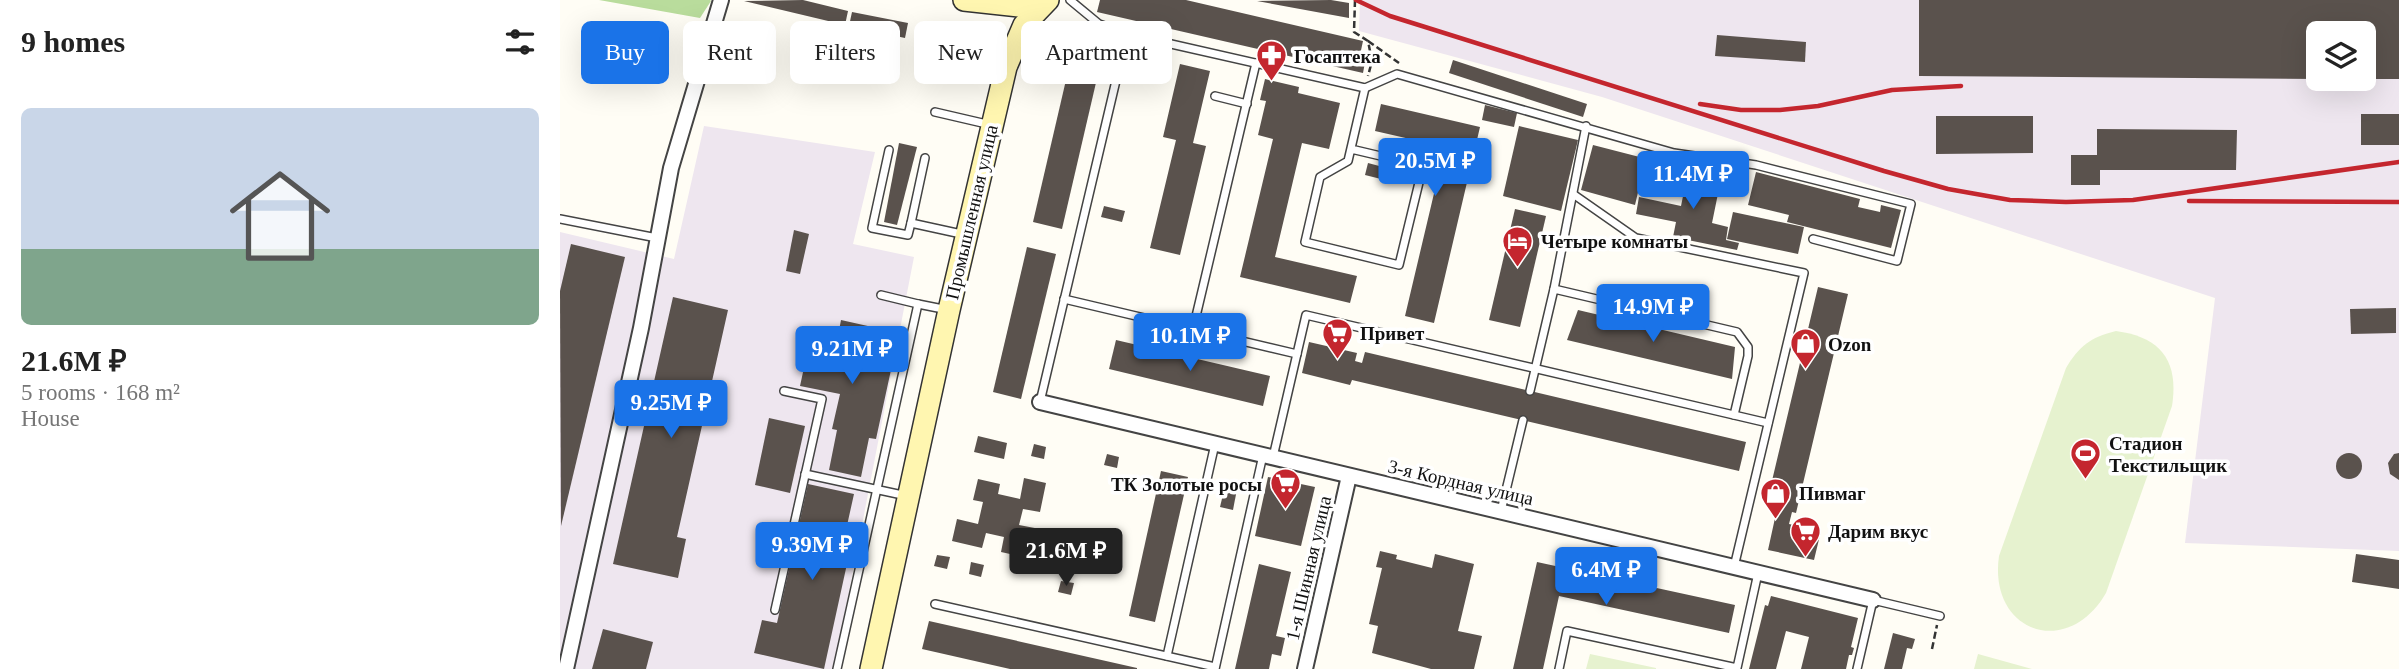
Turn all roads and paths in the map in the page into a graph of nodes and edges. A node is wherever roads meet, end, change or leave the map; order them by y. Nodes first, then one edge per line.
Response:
1 (721, 0) edge
2 (964, 0) edge
3 (1070, 0) edge
4 (1355, 0) edge
5 (1043, 4) edge
6 (1095, 21) edge
7 (1368, 41) junction
8 (1172, 44) edge
9 (1256, 63) junction
10 (1428, 83) junction
11 (1115, 84) edge
12 (1365, 88) junction
13 (1215, 96) dead end
14 (1247, 104) junction
15 (935, 112) dead end
16 (991, 125) junction
17 (1586, 126) junction
18 (1351, 149) junction
19 (889, 150) dead end
20 (925, 158) dead end
21 (1573, 194) junction
22 (560, 220) edge
23 (911, 223) junction
24 (966, 235) junction
25 (658, 238) junction
26 (1813, 239) dead end
27 (1554, 289) junction
28 (881, 295) dead end
29 (1064, 299) junction
30 (918, 303) junction
31 (949, 310) junction
32 (1193, 330) junction
33 (1297, 354) junction
34 (1535, 369) junction
35 (784, 391) dead end
36 (1530, 391) dead end
37 (1040, 402) joint
38 (1734, 415) junction
39 (1523, 420) dead end
40 (1768, 423) junction
41 (1215, 444) junction
42 (1268, 456) junction
43 (805, 474) junction
44 (1349, 475) junction
45 (877, 489) junction
46 (909, 496) junction
47 (1501, 512) junction
48 (1734, 567) junction
49 (1758, 573) junction
50 (1873, 600) junction
51 (935, 604) dead end
52 (775, 610) dead end
53 (1940, 616) joint
54 (1932, 649) dead end
55 (1167, 656) junction
56 (1215, 668) edge
57 (1737, 668) edge
58 (566, 669) edge
59 (837, 669) edge
60 (871, 669) edge
61 (1305, 669) edge
62 (1559, 669) edge
63 (1857, 669) edge

1 - 25 street
2 - 5 main road
3 - 6 lane
4 - 7 path
5 - 16 main road, Промышленная улица
7 - 10 path
7 - 12 path
8 - 9 lane
9 - 12 lane
9 - 14 lane
10 - 12 lane
10 - 17 lane
11 - 29 lane
12 - 18 lane
13 - 14 lane
14 - 32 lane
15 - 16 lane
16 - 24 main road, Промышленная улица
17 - 21 lane
17 - 26 lane
18 - 18 lane
19 - 23 lane
20 - 23 lane
21 - 27 lane
21 - 40 lane
22 - 25 lane
23 - 24 lane
24 - 31 main road, Промышленная улица
25 - 58 street
27 - 34 lane
27 - 38 lane
28 - 30 lane
29 - 32 lane
29 - 37 lane
30 - 31 lane
30 - 45 lane
31 - 46 main road, Промышленная улица
32 - 33 lane
33 - 34 lane
33 - 42 lane
34 - 36 lane
34 - 38 lane
35 - 43 lane
37 - 41 street, 3-я Кордная улица
38 - 40 lane
39 - 47 lane
40 - 48 lane
41 - 42 street, 3-я Кордная улица
41 - 55 lane
42 - 44 street, 3-я Кордная улица
42 - 56 lane
43 - 45 lane
43 - 52 lane
44 - 47 street, 3-я Кордная улица
44 - 61 street, 1-я Шинная улица
45 - 46 lane
45 - 59 lane
46 - 60 main road, Промышленная улица
47 - 48 street, 3-я Кордная улица
48 - 49 street, 3-я Кордная улица
49 - 50 street, 3-я Кордная улица
49 - 57 lane
50 - 53 lane
50 - 63 lane
51 - 55 lane
53 - 54 path
55 - 56 lane
57 - 62 lane

